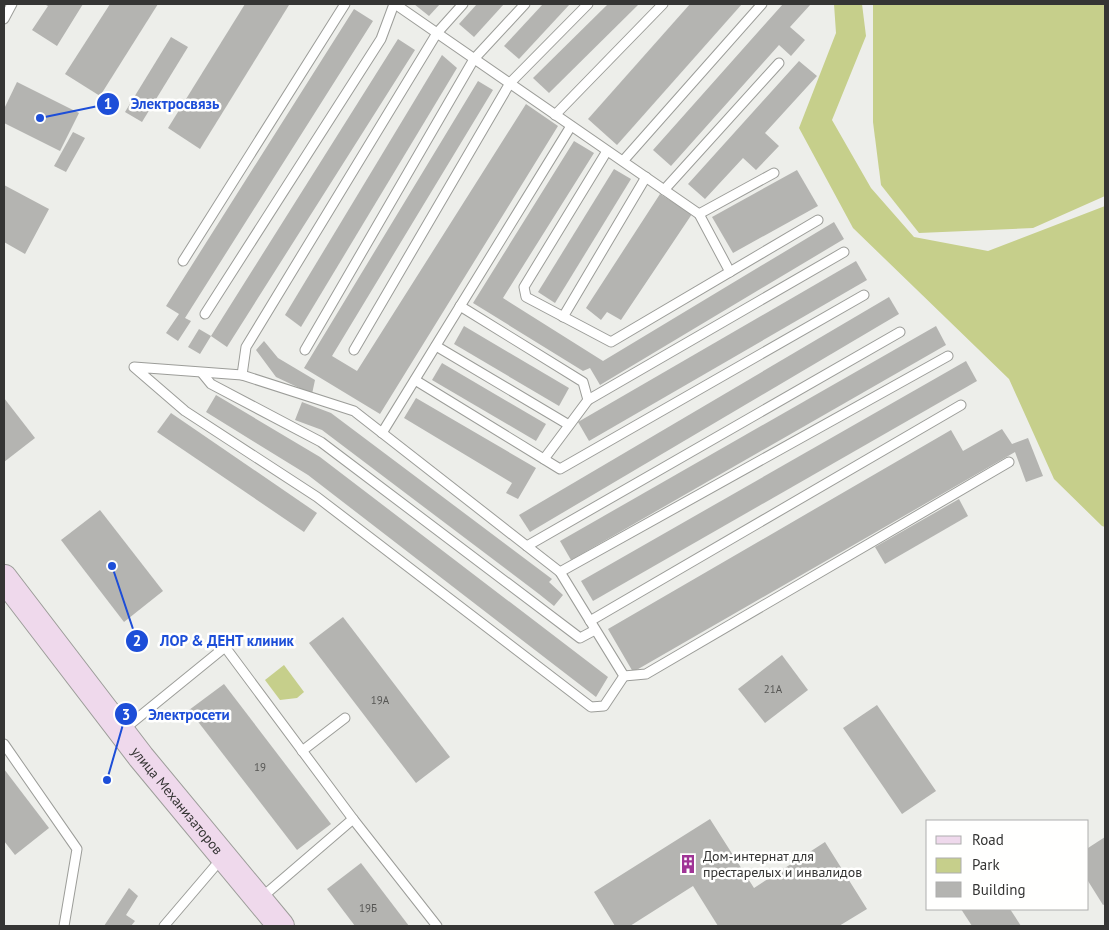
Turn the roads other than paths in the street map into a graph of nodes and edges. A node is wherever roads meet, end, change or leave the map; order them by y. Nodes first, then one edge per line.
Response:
1 (12, 4) edge
2 (345, 4) edge
3 (394, 4) edge
4 (463, 4) edge
5 (525, 4) edge
6 (588, 4) edge
7 (663, 4) edge
8 (762, 4) edge
9 (4, 19) edge
10 (437, 33) junction
11 (474, 59) junction
12 (778, 63) dead end
13 (510, 83) junction
14 (555, 115) junction
15 (571, 126) junction
16 (607, 151) junction
17 (623, 161) junction
18 (774, 173) dead end
19 (646, 177) junction
20 (664, 190) junction
21 (699, 214) junction
22 (818, 220) dead end
23 (844, 252) dead end
24 (183, 261) dead end
25 (730, 272) junction
26 (864, 295) dead end
27 (460, 306) junction
28 (204, 314) dead end
29 (563, 317) junction
30 (900, 332) dead end
31 (436, 346) junction
32 (304, 350) dead end
33 (354, 350) dead end
34 (948, 356) dead end
35 (202, 372) junction
36 (242, 375) junction
37 (415, 380) junction
38 (588, 400) junction
39 (961, 405) dead end
40 (570, 425) junction
41 (382, 433) junction
42 (544, 459) junction
43 (1009, 462) dead end
44 (528, 546) junction
45 (560, 572) junction
46 (4, 578) edge
47 (590, 621) junction
48 (595, 630) junction
49 (624, 676) junction
50 (345, 718) dead end
51 (121, 732) junction
52 (4, 744) edge
53 (302, 751) junction
54 (353, 818) junction
55 (223, 857) junction
56 (259, 900) junction
57 (64, 926) edge
58 (164, 926) edge
59 (281, 926) edge
60 (437, 926) edge

1 - 9 lane
2 - 24 lane
3 - 10 lane
3 - 28 lane
4 - 10 lane
5 - 11 lane
6 - 13 lane
7 - 14 lane
8 - 17 lane
10 - 11 lane
10 - 36 lane
11 - 13 lane
11 - 32 lane
12 - 20 lane
13 - 14 lane
13 - 33 lane
14 - 15 lane
15 - 16 lane
15 - 27 lane
16 - 17 lane
16 - 29 lane
17 - 19 lane
18 - 21 lane
19 - 20 lane
19 - 29 lane
20 - 21 lane
21 - 25 lane
22 - 25 lane
23 - 38 lane
25 - 29 lane
26 - 42 lane
27 - 31 lane
27 - 38 lane
30 - 44 lane
31 - 37 lane
31 - 40 lane
34 - 45 lane
35 - 36 lane
35 - 48 lane
35 - 49 lane
36 - 41 lane
37 - 41 lane
37 - 42 lane
38 - 40 lane
39 - 47 lane
40 - 42 lane
41 - 44 lane
43 - 49 lane
44 - 45 lane
45 - 47 lane
46 - 51 main road, улица Механизаторов
47 - 48 lane
48 - 49 lane
50 - 53 lane
51 - 53 lane
51 - 55 main road, улица Механизаторов
52 - 57 lane
53 - 54 lane
54 - 56 lane
54 - 60 lane
55 - 56 main road, улица Механизаторов
55 - 58 lane
56 - 59 main road, улица Механизаторов

